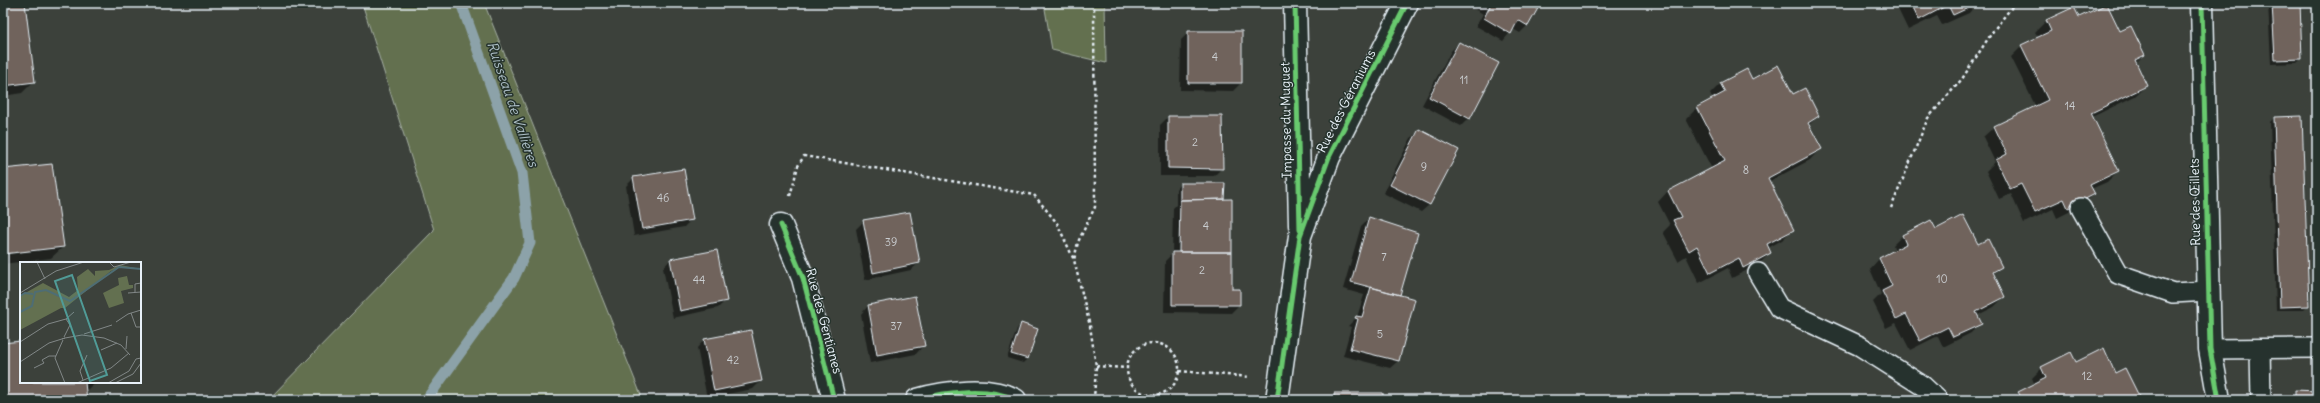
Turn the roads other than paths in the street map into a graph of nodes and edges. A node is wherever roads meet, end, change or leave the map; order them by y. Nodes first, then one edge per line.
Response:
1 (1296, 3) edge
2 (1407, 3) edge
3 (2202, 3) edge
4 (2081, 208) dead end
5 (781, 225) road end
6 (1300, 236) junction
7 (1758, 273) dead end
8 (2208, 291) junction
9 (2210, 348) junction
10 (2260, 348) junction
11 (2317, 348) edge
12 (1278, 390) edge
13 (834, 400) edge
14 (917, 400) edge
15 (1016, 400) edge
16 (1938, 400) edge
17 (2220, 400) edge
18 (2262, 400) edge

1 - 6 street, Impasse du Muguet
2 - 6 street, Rue des Géraniums
3 - 8 street, Rue des Œillets
4 - 8 lane
5 - 13 street, Rue des Gentianes
6 - 12 street, Rue des Géraniums
7 - 16 lane
8 - 9 street, Rue des Œillets
9 - 10 lane
9 - 17 street, Rue des Œillets
10 - 11 lane
10 - 18 lane
14 - 15 street

